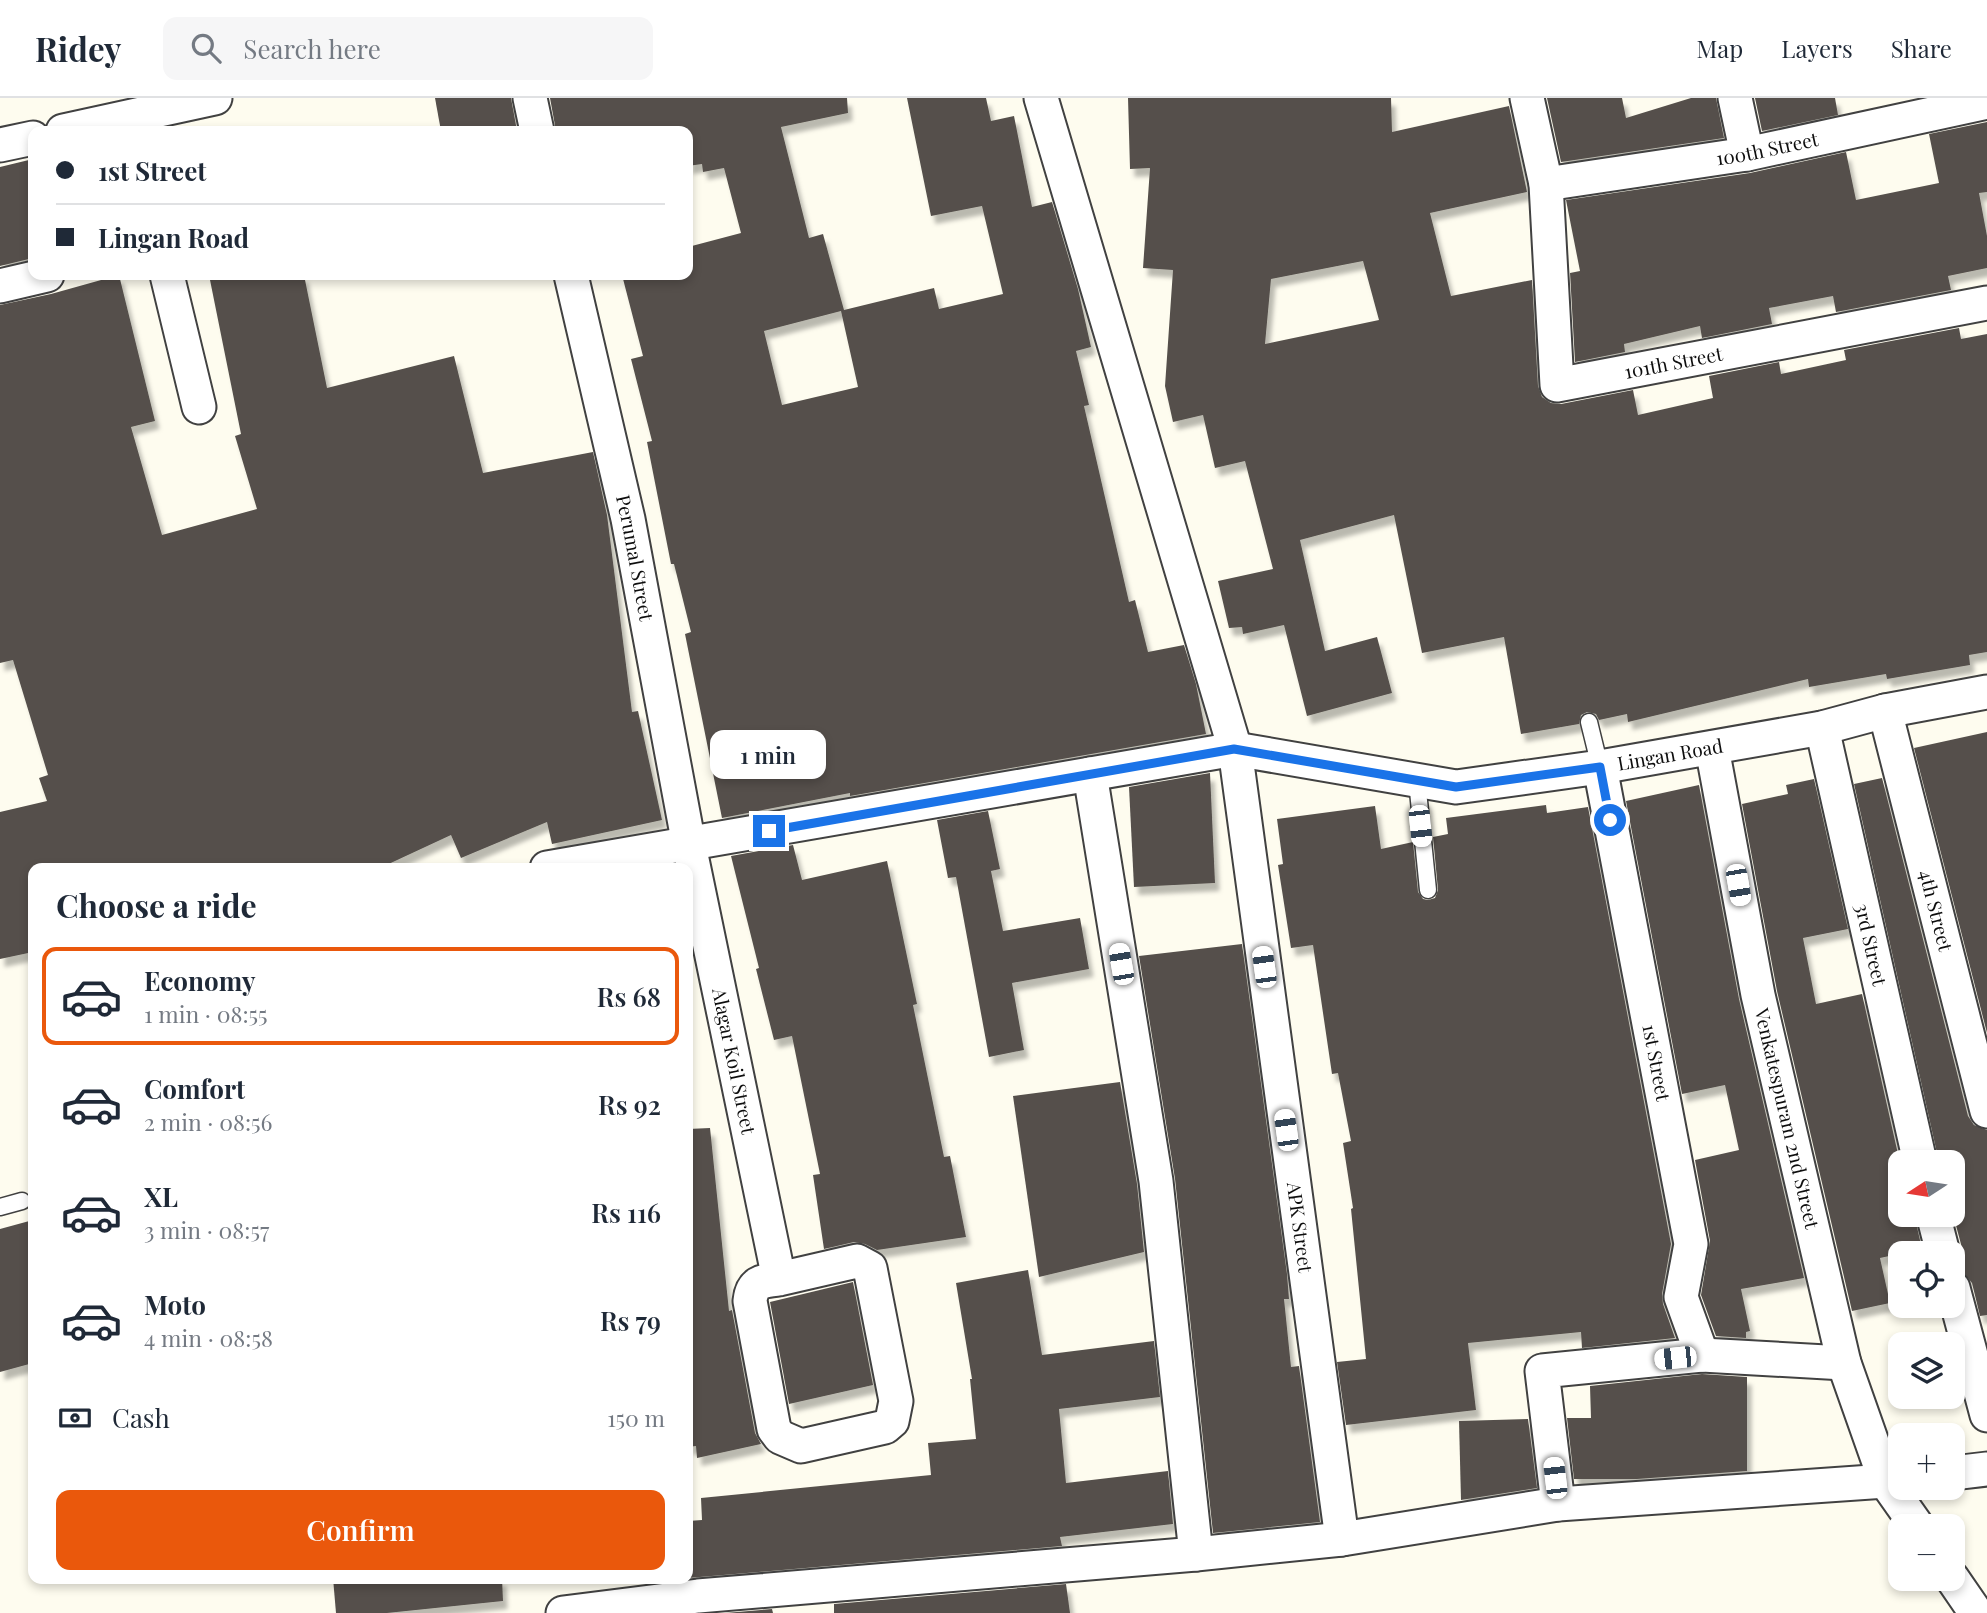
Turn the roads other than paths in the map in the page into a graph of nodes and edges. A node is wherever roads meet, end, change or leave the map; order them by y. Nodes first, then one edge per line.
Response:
1 (215, 98) edge
2 (530, 98) edge
3 (1041, 98) edge
4 (1527, 98) edge
5 (1735, 98) edge
6 (1987, 102) edge
7 (149, 113) edge
8 (86, 126) edge
9 (536, 126) edge
10 (28, 139) edge
11 (0, 145) edge
12 (1747, 154) junction
13 (1546, 184) junction
14 (28, 279) edge
15 (168, 280) edge
16 (572, 280) edge
17 (0, 286) edge
18 (1987, 303) edge
19 (199, 407) dead end
20 (1987, 692) edge
21 (1885, 711) junction
22 (1589, 722) dead end
23 (1822, 728) junction
24 (1712, 748) junction
25 (1234, 749) junction
26 (1600, 767) junction
27 (1090, 774) junction
28 (1417, 781) junction
29 (689, 845) junction
30 (578, 863) edge
31 (693, 863) edge
32 (693, 864) edge
33 (1428, 890) dead end
34 (1987, 1111) edge
35 (1917, 1150) edge
36 (22, 1201) dead end
37 (0, 1207) edge
38 (779, 1279) junction
39 (1961, 1318) edge
40 (1702, 1355) junction
41 (1844, 1363) junction
42 (1987, 1415) edge
43 (1888, 1469) edge
44 (1987, 1469) edge
45 (1965, 1472) edge
46 (1888, 1481) edge
47 (1558, 1504) junction
48 (1342, 1539) junction
49 (1196, 1554) junction
50 (1961, 1591) edge
51 (791, 1601) edge
52 (563, 1613) edge
53 (1976, 1613) edge

1 - 7 street
2 - 9 street
3 - 25 street, APK Street
4 - 13 street
5 - 12 street
6 - 12 street, 100th Street
7 - 8 street
10 - 11 street
12 - 13 street, 100th Street
13 - 18 street, 101th Street
14 - 17 street
15 - 19 street
16 - 29 street, Perumal Street
20 - 21 street, Lingan Road
21 - 23 street, Lingan Road
21 - 34 street, 4th Street
22 - 26 lane
23 - 24 street, Lingan Road
23 - 35 street, 3rd Street
24 - 26 street, Lingan Road
24 - 41 street, Venkatespuram 2nd Street
25 - 27 street, Lingan Road
25 - 28 street, Lingan Road
25 - 48 street, APK Street
26 - 28 street, Lingan Road
26 - 40 street, 1st Street
27 - 29 street, Lingan Road
27 - 49 street
28 - 33 lane
29 - 30 street, Lingan Road
29 - 31 street, Alagar Koil Street
32 - 38 street, Alagar Koil Street
36 - 37 lane
38 - 38 street
39 - 42 street
40 - 41 street
40 - 47 street
41 - 43 street, Venkatespuram 2nd Street
44 - 45 street
46 - 47 street
47 - 48 street
48 - 49 street
49 - 51 street
50 - 53 street
51 - 52 street

